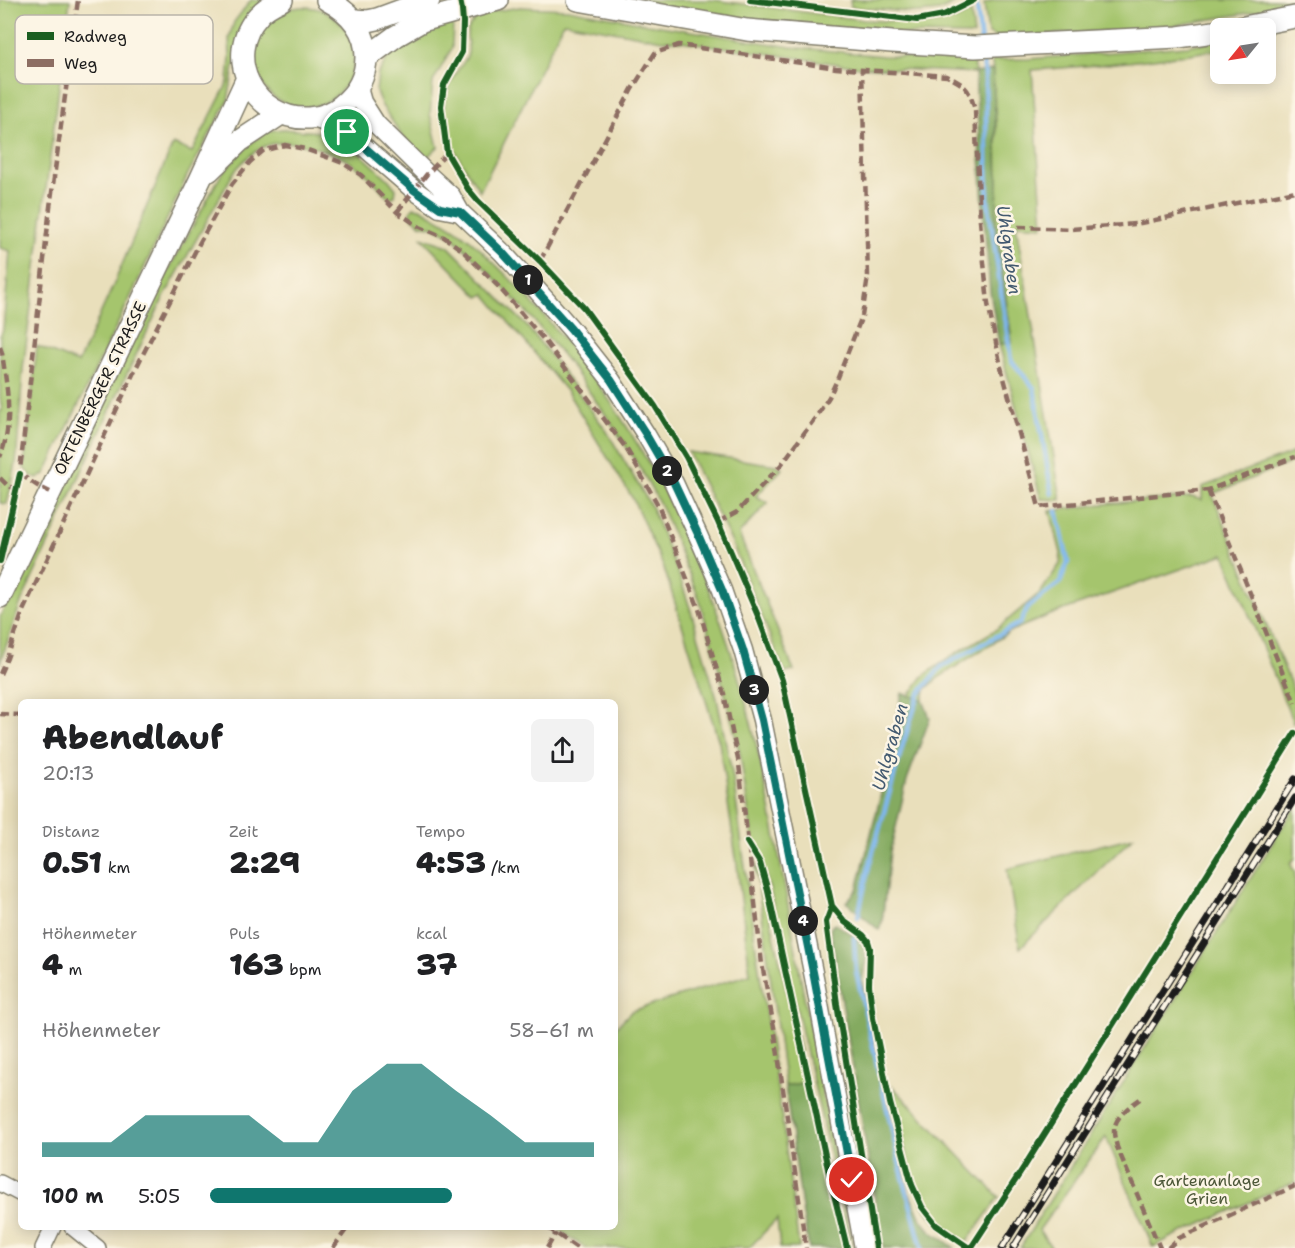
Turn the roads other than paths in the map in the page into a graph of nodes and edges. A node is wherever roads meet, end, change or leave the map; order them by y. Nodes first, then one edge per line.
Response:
1 (282, 0) edge
2 (327, 0) edge
3 (429, 0) edge
4 (498, 0) edge
5 (578, 0) edge
6 (1295, 16) edge
7 (354, 20) junction
8 (1276, 20) edge
9 (1210, 33) edge
10 (366, 58) junction
11 (247, 78) junction
12 (358, 88) junction
13 (281, 114) junction
14 (313, 118) junction
15 (200, 180) junction
16 (460, 212) junction
17 (0, 597) edge
18 (0, 1183) edge
19 (18, 1192) edge
20 (52, 1230) edge
21 (76, 1230) edge
22 (43, 1248) edge
23 (98, 1248) edge
24 (864, 1248) edge

1 - 11 main road
2 - 7 main road
3 - 7 main road
4 - 10 main road
5 - 9 main road
6 - 8 main road
7 - 10 main road
10 - 12 main road
11 - 13 main road
11 - 15 main road, ORTENBERGER STRASSE
12 - 14 main road
12 - 16 street
13 - 14 main road
13 - 15 main road, ORTENBERGER STRASSE
14 - 16 street
15 - 17 main road, ORTENBERGER STRASSE
16 - 24 street
18 - 19 street
20 - 22 street
21 - 23 street

